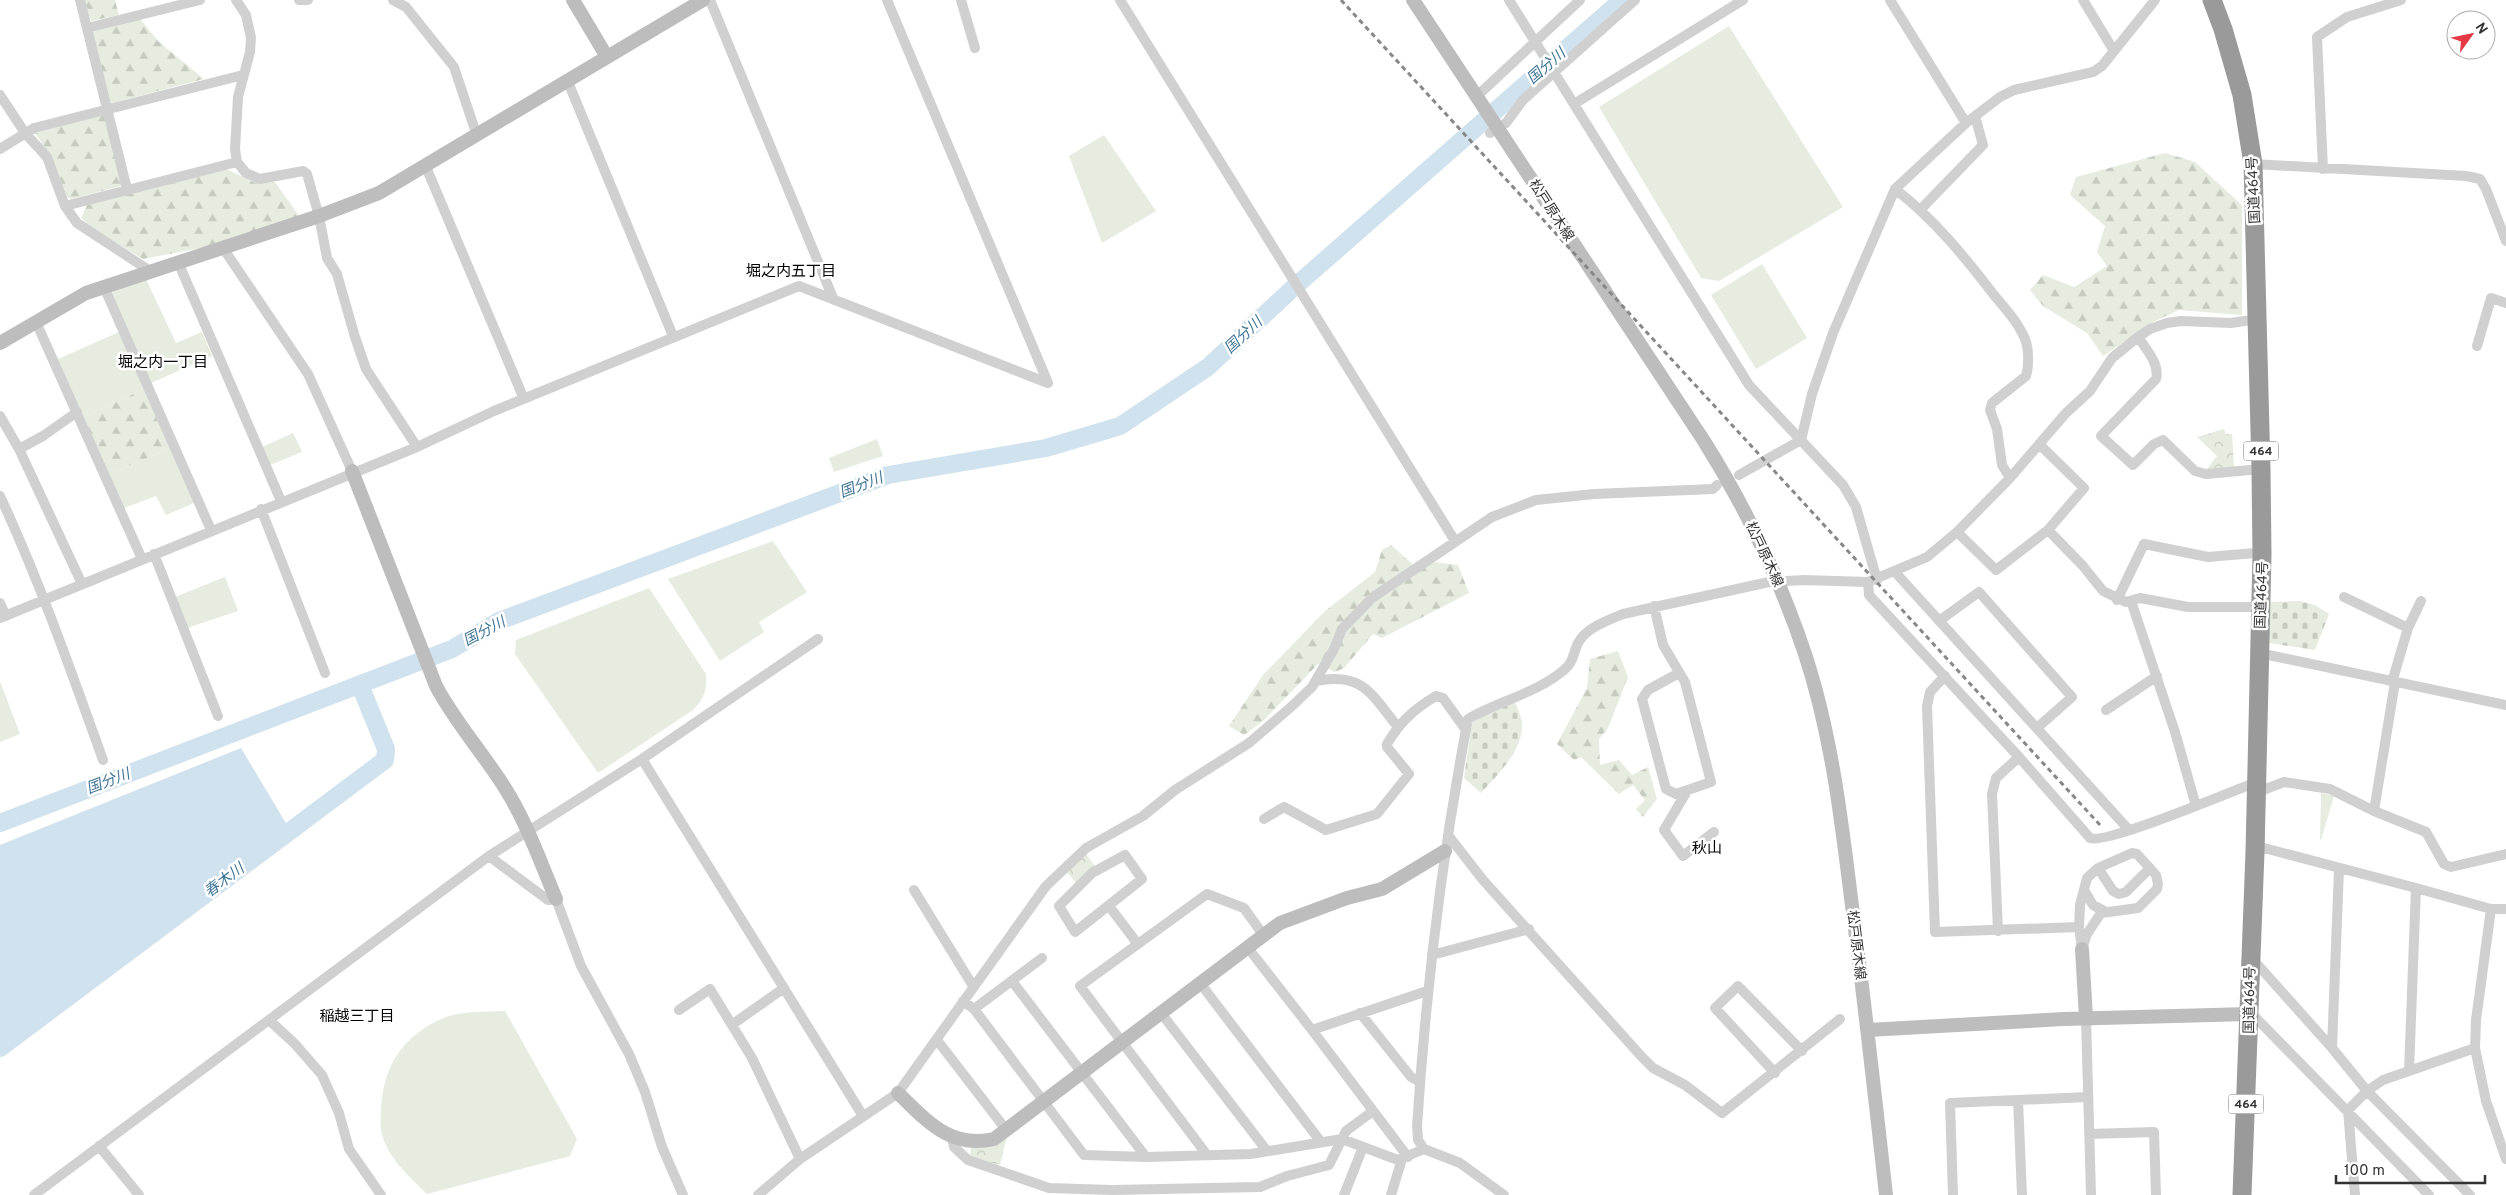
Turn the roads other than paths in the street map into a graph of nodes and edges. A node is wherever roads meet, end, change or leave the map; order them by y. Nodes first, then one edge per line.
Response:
1 (80, 0) edge
2 (200, 0) edge
3 (236, 0) edge
4 (299, 0) edge
5 (308, 0) edge
6 (393, 0) edge
7 (573, 0) edge
8 (703, 0) edge
9 (710, 0) edge
10 (887, 0) edge
11 (961, 0) edge
12 (1120, 0) edge
13 (1414, 0) edge
14 (1509, 0) edge
15 (1580, 0) edge
16 (1635, 0) edge
17 (1743, 0) edge
18 (1890, 0) edge
19 (2083, 0) edge
20 (2155, 0) edge
21 (2212, 0) edge
22 (2401, 0) edge
23 (2390, 2) edge
24 (87, 28) junction
25 (1534, 42) junction
26 (975, 48) dead end
27 (2114, 51) junction
28 (607, 57) junction
29 (1554, 73) junction
30 (243, 75) junction
31 (568, 82) junction
32 (0, 94) edge
33 (1477, 96) junction
34 (1574, 104) junction
35 (107, 110) junction
36 (1975, 116) junction
37 (1966, 123) junction
38 (1494, 131) junction
39 (25, 133) junction
40 (477, 136) junction
41 (0, 149) edge
42 (237, 162) junction
43 (2253, 164) junction
44 (426, 167) junction
45 (2323, 169) junction
46 (1895, 189) junction
47 (128, 190) junction
48 (65, 206) junction
49 (1921, 209) junction
50 (319, 216) junction
51 (2506, 241) edge
52 (223, 248) junction
53 (178, 262) junction
54 (150, 271) junction
55 (104, 287) junction
56 (833, 298) junction
57 (2506, 303) edge
58 (2258, 319) junction
59 (36, 322) junction
60 (673, 336) junction
61 (2138, 337) junction
62 (0, 344) edge
63 (2477, 346) dead end
64 (524, 399) junction
65 (76, 412) junction
66 (0, 416) edge
67 (1801, 440) junction
68 (2039, 444) junction
69 (417, 446) junction
70 (19, 449) junction
71 (2262, 468) junction
72 (352, 471) junction
73 (1739, 475) dead end
74 (2010, 478) junction
75 (1717, 485) dead end
76 (0, 496) edge
77 (281, 501) junction
78 (261, 509) junction
79 (211, 530) junction
80 (2048, 530) junction
81 (1957, 532) junction
82 (1455, 541) junction
83 (154, 554) junction
84 (2262, 555) junction
85 (142, 559) junction
86 (1895, 572) junction
87 (1872, 581) junction
88 (1778, 582) junction
89 (82, 584) junction
90 (2344, 597) dead end
91 (45, 600) junction
92 (2117, 600) junction
93 (2421, 600) dead end
94 (2131, 601) junction
95 (0, 603) edge
96 (1654, 606) junction
97 (2261, 607) junction
98 (3, 617) edge
99 (1939, 621) junction
100 (2408, 628) junction
101 (818, 639) dead end
102 (2259, 653) junction
103 (325, 673) dead end
104 (1679, 673) junction
105 (1945, 676) junction
106 (2157, 676) junction
107 (1316, 681) junction
108 (2394, 682) junction
109 (2506, 705) edge
110 (2106, 710) dead end
111 (218, 716) dead end
112 (1398, 727) junction
113 (2037, 728) junction
114 (1466, 730) junction
115 (2019, 757) junction
116 (642, 759) junction
117 (103, 760) dead end
118 (2256, 788) junction
119 (1687, 792) junction
120 (2196, 806) junction
121 (2374, 812) junction
122 (1264, 819) dead end
123 (2130, 830) junction
124 (528, 831) junction
125 (1714, 832) dead end
126 (1448, 835) junction
127 (1445, 851) junction
128 (2254, 852) junction
129 (2506, 854) edge
130 (489, 856) junction
131 (2098, 868) junction
132 (2150, 868) junction
133 (2339, 869) junction
134 (2416, 888) junction
135 (914, 890) dead end
136 (2084, 890) junction
137 (556, 899) junction
138 (1108, 906) junction
139 (2491, 909) junction
140 (2506, 909) edge
141 (2104, 911) junction
142 (2079, 927) junction
143 (1530, 930) junction
144 (1998, 931) junction
145 (1264, 936) junction
146 (1137, 943) junction
147 (1248, 948) junction
148 (2082, 949) junction
149 (1432, 954) junction
150 (1042, 958) dead end
151 (2257, 964) dead end
152 (1012, 981) junction
153 (1200, 983) junction
154 (973, 986) junction
155 (784, 988) junction
156 (1427, 991) junction
157 (964, 1001) junction
158 (974, 1009) junction
159 (679, 1010) dead end
160 (1161, 1013) junction
161 (1360, 1013) junction
162 (2252, 1016) junction
163 (2086, 1018) junction
164 (1840, 1019) dead end
165 (269, 1020) junction
166 (733, 1024) junction
167 (1312, 1030) junction
168 (1868, 1030) junction
169 (937, 1040) junction
170 (1122, 1043) junction
171 (2332, 1048) junction
172 (2475, 1048) junction
173 (1802, 1051) junction
174 (2409, 1071) junction
175 (1774, 1073) junction
176 (1083, 1074) junction
177 (1420, 1082) junction
178 (2367, 1091) junction
179 (898, 1093) junction
180 (2088, 1097) junction
181 (2018, 1100) junction
182 (1044, 1103) junction
183 (2348, 1110) junction
184 (1373, 1111) junction
185 (863, 1116) junction
186 (1007, 1131) junction
187 (2090, 1134) junction
188 (952, 1137) junction
189 (1342, 1139) junction
190 (1321, 1142) junction
191 (100, 1146) junction
192 (1363, 1147) junction
193 (1424, 1149) junction
194 (1267, 1151) junction
195 (1207, 1155) junction
196 (1146, 1157) junction
197 (1405, 1158) junction
198 (800, 1159) junction
199 (2506, 1159) edge
200 (34, 1195) edge
201 (139, 1195) edge
202 (381, 1195) edge
203 (683, 1195) edge
204 (758, 1195) edge
205 (1344, 1195) edge
206 (1391, 1195) edge
207 (1504, 1195) edge
208 (1886, 1195) edge
209 (1953, 1195) edge
210 (2022, 1195) edge
211 (2092, 1195) edge
212 (2156, 1195) edge
213 (2242, 1195) edge
214 (2355, 1195) edge
215 (2429, 1195) edge
216 (2470, 1195) edge

1 - 24 street
2 - 24 street
3 - 30 street
4 - 5 street
6 - 40 street
7 - 28 street
8 - 28 street
9 - 56 street
10 - 56 street
11 - 26 street
12 - 82 street
13 - 33 street, 松戸原木線
14 - 25 street
15 - 25 street
16 - 29 street
17 - 34 street
18 - 37 street
19 - 27 street
20 - 27 street
21 - 43 highway, 国道464号 / 464
22 - 23 street
23 - 45 street
24 - 35 street
25 - 29 street
25 - 33 street
27 - 36 street
28 - 31 street
29 - 34 street
29 - 38 street
30 - 35 street
30 - 42 street
31 - 40 street
31 - 60 street
32 - 39 street
33 - 38 street, 松戸原木線
34 - 67 street
35 - 39 street
35 - 47 street
36 - 37 street
36 - 49 street
37 - 46 street
38 - 88 street, 松戸原木線
39 - 41 street
39 - 48 street
40 - 44 street
42 - 47 street
42 - 50 street
43 - 45 street
43 - 58 highway, 国道464号 / 464
44 - 50 street
44 - 64 street
45 - 51 street
46 - 49 street
46 - 67 street
47 - 48 street
48 - 54 street
49 - 74 street
50 - 52 street
50 - 69 street
52 - 53 street
52 - 72 street
53 - 54 street
53 - 77 street
54 - 55 street
55 - 59 street
55 - 79 street
56 - 60 street
57 - 63 street
58 - 61 street
58 - 71 highway, 国道464号 / 464
59 - 62 street
59 - 65 street
60 - 64 street
61 - 68 street
61 - 71 street
64 - 69 street
65 - 70 street
65 - 85 street
66 - 70 street
67 - 73 street
67 - 87 street
68 - 74 street
68 - 80 street
69 - 72 street
70 - 89 street
71 - 84 highway, 国道464号 / 464
72 - 77 street
72 - 124 street
74 - 81 street
75 - 82 street
76 - 91 street
77 - 78 street
78 - 79 street
78 - 103 street
79 - 83 street
80 - 81 street
80 - 92 street
81 - 86 street
82 - 107 street
83 - 85 street
83 - 111 street
84 - 92 street
84 - 97 highway, 国道464号 / 464
85 - 89 street
86 - 87 street
86 - 99 street
87 - 88 street
87 - 105 street
88 - 96 street
88 - 168 street, 松戸原木線
89 - 91 street
90 - 100 street
91 - 98 street
91 - 117 street
92 - 94 street
93 - 100 street
94 - 97 street
94 - 106 street
95 - 98 street
96 - 104 street
96 - 114 street
97 - 102 highway, 国道464号 / 464
99 - 113 street
99 - 113 street
100 - 108 street
101 - 116 street
102 - 108 street
102 - 118 highway, 国道464号 / 464
104 - 119 street
104 - 119 street
105 - 115 street
105 - 144 street
106 - 110 street
106 - 120 street
107 - 112 street
107 - 154 street
108 - 109 street
108 - 121 street
112 - 114 street
112 - 122 street
113 - 123 street
114 - 126 street
115 - 123 street
115 - 144 street
116 - 124 street
116 - 155 street
118 - 120 street
118 - 121 street
118 - 128 highway, 国道464号 / 464
119 - 125 street
120 - 123 street
121 - 129 street
124 - 130 street
124 - 137 street
126 - 127 street
126 - 143 street
127 - 145 street
127 - 149 street
128 - 133 street
128 - 162 highway, 国道464号 / 464
130 - 137 street
130 - 165 street
131 - 132 street
131 - 132 street
131 - 136 street
132 - 141 street
133 - 134 street
133 - 171 street
134 - 139 street
134 - 174 street
135 - 154 street
136 - 141 street
136 - 142 street
137 - 203 street
138 - 138 street
138 - 146 street
139 - 140 street
139 - 172 street
141 - 148 street
142 - 144 street
142 - 148 street
143 - 149 street
143 - 175 street
145 - 146 street
145 - 147 street
146 - 170 street
147 - 153 street
147 - 167 street
148 - 163 street
149 - 156 street
150 - 152 street
151 - 171 street
152 - 158 street
152 - 176 street
153 - 160 street
153 - 190 street
154 - 157 street
155 - 166 street
155 - 185 street
156 - 161 street
156 - 177 street
157 - 158 street
157 - 169 street
158 - 182 street
159 - 166 street
160 - 170 street
160 - 194 street
161 - 167 street
161 - 177 street
162 - 163 street
162 - 183 street
162 - 213 highway, 国道464号 / 464
163 - 168 street
163 - 180 street
164 - 173 street
165 - 191 street
165 - 202 street
166 - 198 street
167 - 184 street
168 - 208 street, 松戸原木線
169 - 179 street
169 - 186 street
170 - 176 street
170 - 195 street
171 - 178 street
172 - 174 street
172 - 199 street
173 - 175 street
173 - 175 street
174 - 178 street
176 - 182 street
176 - 196 street
177 - 193 street
178 - 183 street
178 - 216 street
179 - 185 street
179 - 188 street
180 - 181 street
180 - 187 street
181 - 209 street
181 - 210 street
182 - 186 street
182 - 196 street
183 - 214 street
183 - 215 street
184 - 189 street
184 - 197 street
185 - 198 street
186 - 188 street
187 - 211 street
187 - 212 street
188 - 189 street
189 - 190 street
189 - 192 street
190 - 194 street
191 - 200 street
191 - 201 street
192 - 197 street
192 - 205 street
193 - 197 street
193 - 207 street
194 - 195 street
195 - 196 street
197 - 206 street
198 - 204 street

